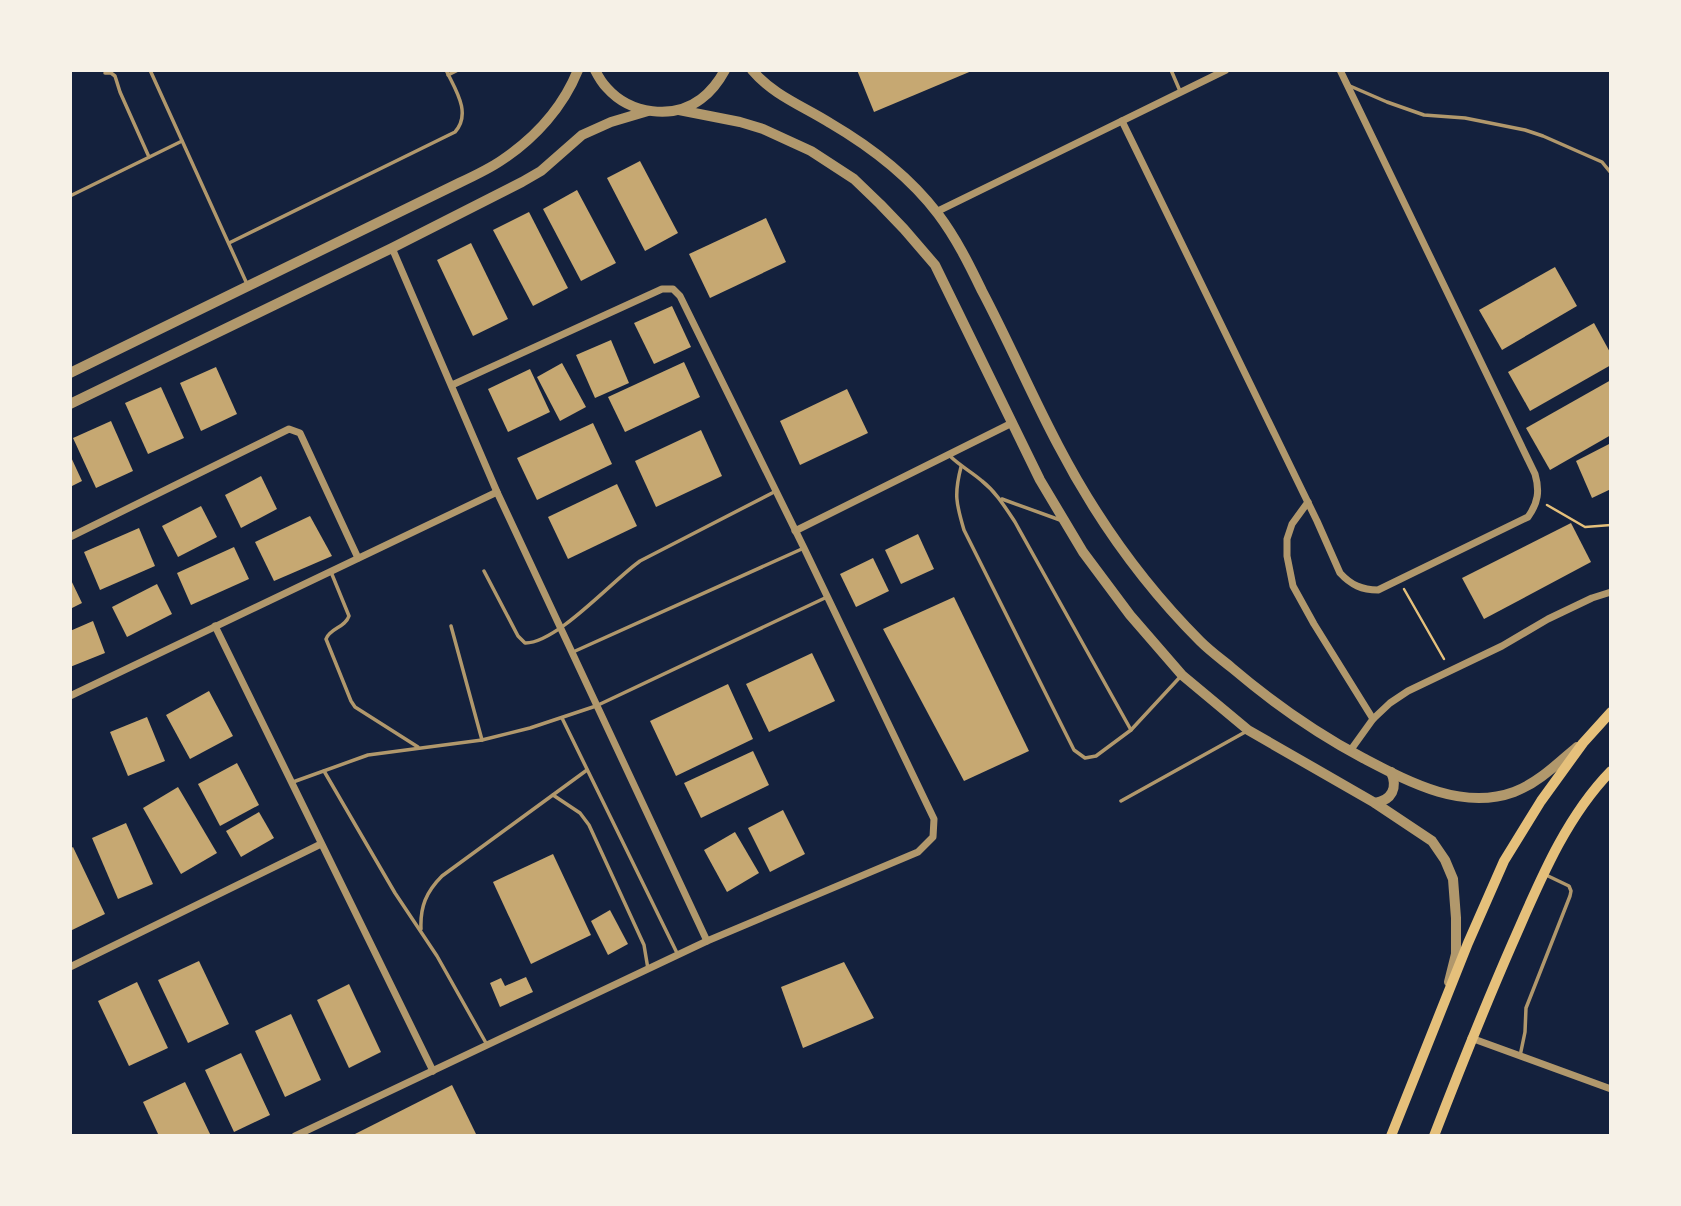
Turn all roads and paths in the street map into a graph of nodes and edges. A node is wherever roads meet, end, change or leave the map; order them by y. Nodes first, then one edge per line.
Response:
1 (150, 70) edge
2 (458, 70) edge
3 (578, 70) edge
4 (595, 70) edge
5 (725, 70) edge
6 (752, 70) edge
7 (1171, 70) edge
8 (1226, 70) edge
9 (1340, 70) edge
10 (447, 72) edge
11 (105, 73) dead end
12 (1348, 85) junction
13 (1180, 93) junction
14 (679, 110) junction
15 (648, 111) junction
16 (1122, 121) junction
17 (182, 141) junction
18 (149, 157) junction
19 (1611, 173) edge
20 (70, 197) edge
21 (936, 212) junction
22 (229, 243) junction
23 (392, 248) junction
24 (248, 286) junction
25 (70, 373) edge
26 (452, 386) junction
27 (70, 404) edge
28 (1012, 423) junction
29 (948, 455) junction
30 (961, 467) junction
31 (776, 491) junction
32 (497, 492) junction
33 (1000, 498) junction
34 (1537, 500) junction
35 (1308, 502) junction
36 (1065, 522) junction
37 (1611, 525) edge
38 (795, 531) junction
39 (70, 537) edge
40 (804, 548) junction
41 (358, 558) junction
42 (331, 571) junction
43 (484, 571) dead end
44 (1399, 580) junction
45 (1611, 592) edge
46 (827, 597) junction
47 (215, 626) junction
48 (451, 626) dead end
49 (560, 628) junction
50 (572, 653) junction
51 (1451, 671) junction
52 (1182, 675) junction
53 (70, 696) edge
54 (596, 706) junction
55 (1611, 712) edge
56 (562, 718) junction
57 (1373, 719) junction
58 (1131, 730) junction
59 (1248, 730) junction
60 (482, 740) junction
61 (1583, 743) junction
62 (420, 748) junction
63 (1350, 751) junction
64 (587, 770) junction
65 (324, 771) junction
66 (1391, 772) junction
67 (1610, 774) edge
68 (291, 782) junction
69 (553, 795) junction
70 (1121, 802) dead end
71 (1375, 803) junction
72 (321, 844) junction
73 (1544, 874) junction
74 (421, 931) junction
75 (707, 941) junction
76 (678, 955) junction
77 (70, 967) edge
78 (648, 969) junction
79 (1443, 1004) junction
80 (1471, 1038) junction
81 (487, 1045) junction
82 (1520, 1056) junction
83 (433, 1070) junction
84 (1610, 1086) edge
85 (295, 1136) edge
86 (1391, 1136) edge
87 (1434, 1136) edge

1 - 17 lane
2 - 10 lane
3 - 24 street
4 - 15 street
5 - 14 street
6 - 21 street
7 - 13 lane
8 - 13 street
9 - 12 street
10 - 22 lane
11 - 18 lane
12 - 19 lane
12 - 34 street
13 - 16 street
14 - 15 street
14 - 28 street
15 - 23 street
16 - 21 street
16 - 35 street
17 - 18 lane
17 - 22 lane
18 - 20 lane
21 - 63 street
22 - 24 lane
23 - 26 street
23 - 27 street
24 - 25 street
26 - 31 street
26 - 32 street
28 - 29 street
28 - 36 street
29 - 30 lane
29 - 38 street
30 - 33 lane
30 - 58 lane
31 - 38 street
31 - 49 lane
32 - 41 street
32 - 49 street
33 - 36 lane
33 - 58 lane
34 - 37 path
34 - 44 street
35 - 44 street
35 - 57 street
36 - 52 street
38 - 40 street
39 - 41 street
40 - 46 street
40 - 50 lane
41 - 42 street
42 - 47 street
42 - 62 lane
43 - 49 lane
44 - 51 path
45 - 51 street
46 - 54 lane
46 - 75 street
47 - 53 street
47 - 68 street
48 - 60 lane
49 - 50 street
50 - 54 street
51 - 57 street
52 - 58 lane
52 - 59 street
54 - 56 lane
54 - 75 street
55 - 61 main road
56 - 60 lane
56 - 64 lane
57 - 63 street
59 - 70 lane
59 - 71 street
60 - 62 lane
61 - 66 street
61 - 79 main road
62 - 65 lane
63 - 66 street
64 - 69 lane
64 - 76 lane
65 - 68 lane
65 - 74 lane
66 - 71 street
67 - 73 main road
68 - 72 street
69 - 74 lane
69 - 78 lane
71 - 79 street
72 - 77 street
72 - 83 street
73 - 80 main road
73 - 82 lane
74 - 81 lane
75 - 76 street
76 - 78 street
78 - 81 street
79 - 86 main road
80 - 82 street
80 - 87 main road
81 - 83 street
82 - 84 street
83 - 85 street

